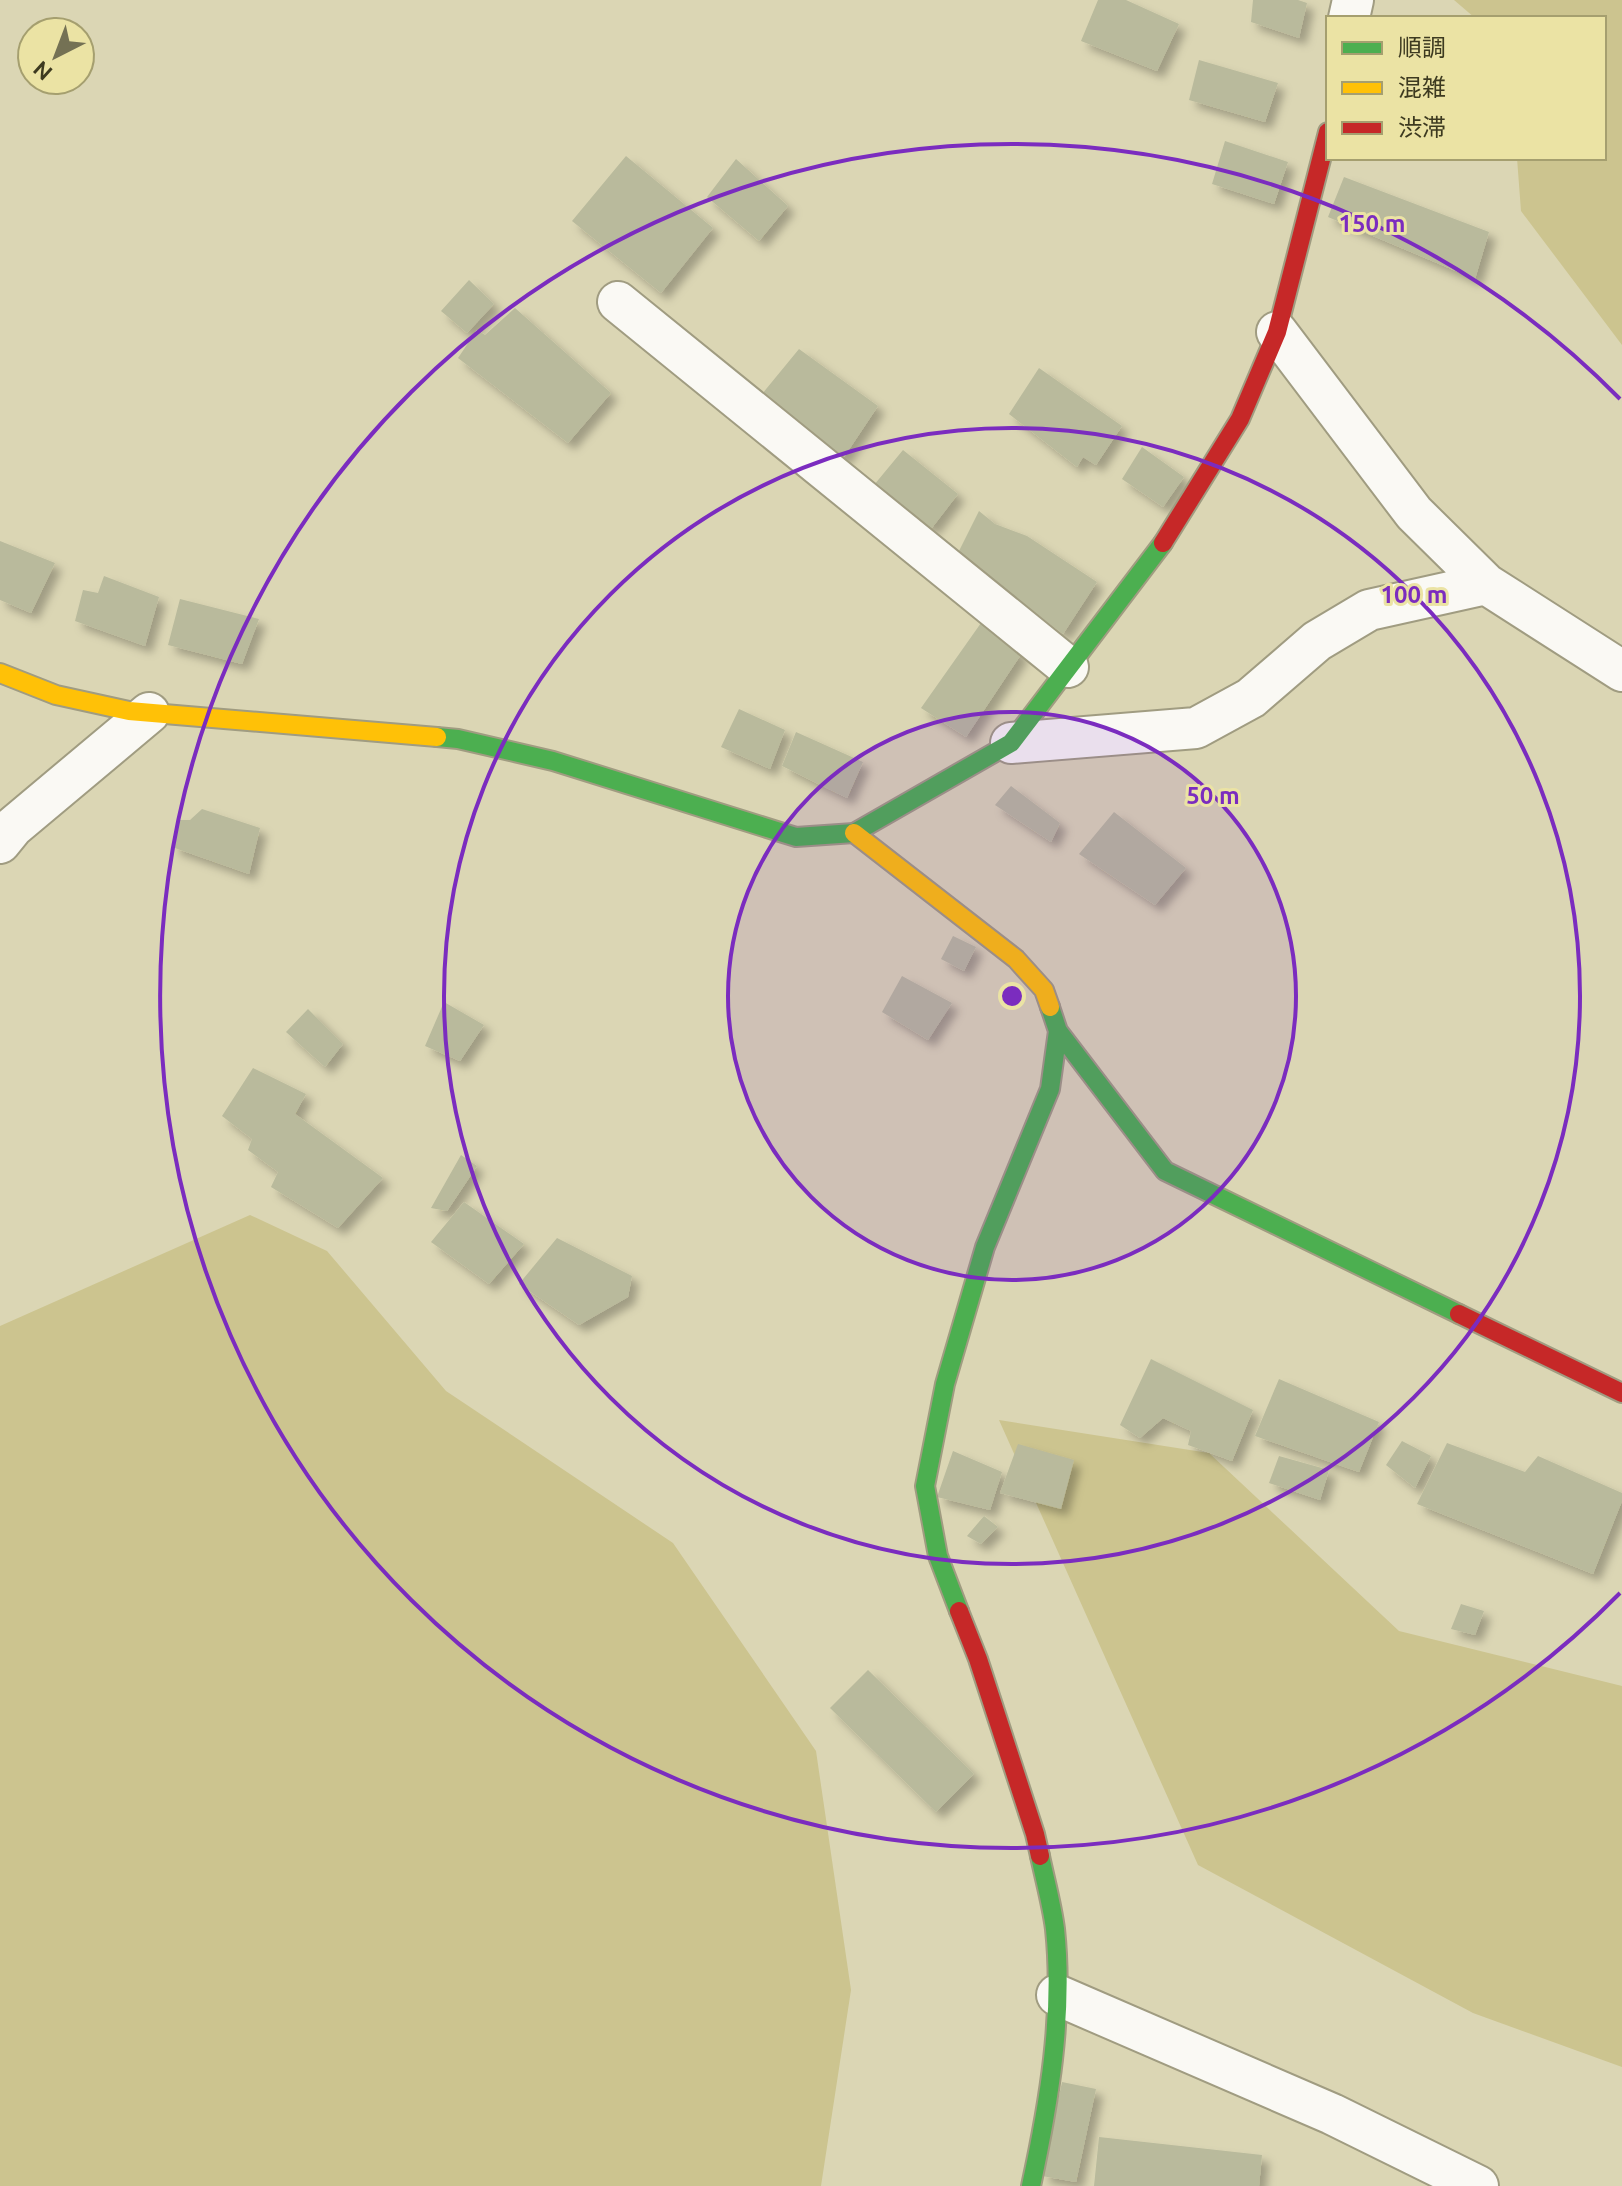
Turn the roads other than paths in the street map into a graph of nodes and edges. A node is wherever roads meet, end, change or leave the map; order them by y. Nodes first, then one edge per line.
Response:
1 (1326, 140) edge
2 (618, 302) dead end
3 (1277, 332) junction
4 (1486, 584) junction
5 (1068, 667) junction
6 (1622, 671) edge
7 (0, 673) edge
8 (149, 713) junction
9 (1011, 743) junction
10 (854, 833) junction
11 (0, 843) edge
12 (1058, 1031) junction
13 (1622, 1393) edge
14 (1057, 1995) junction
15 (1031, 2186) edge
16 (1478, 2186) edge

1 - 3 street
2 - 5 street
3 - 4 street
3 - 5 street
4 - 6 street
4 - 9 street
5 - 9 street
7 - 8 street
8 - 10 street
8 - 11 street
9 - 10 street
10 - 12 street
12 - 13 street
12 - 14 street
14 - 15 street
14 - 16 street

